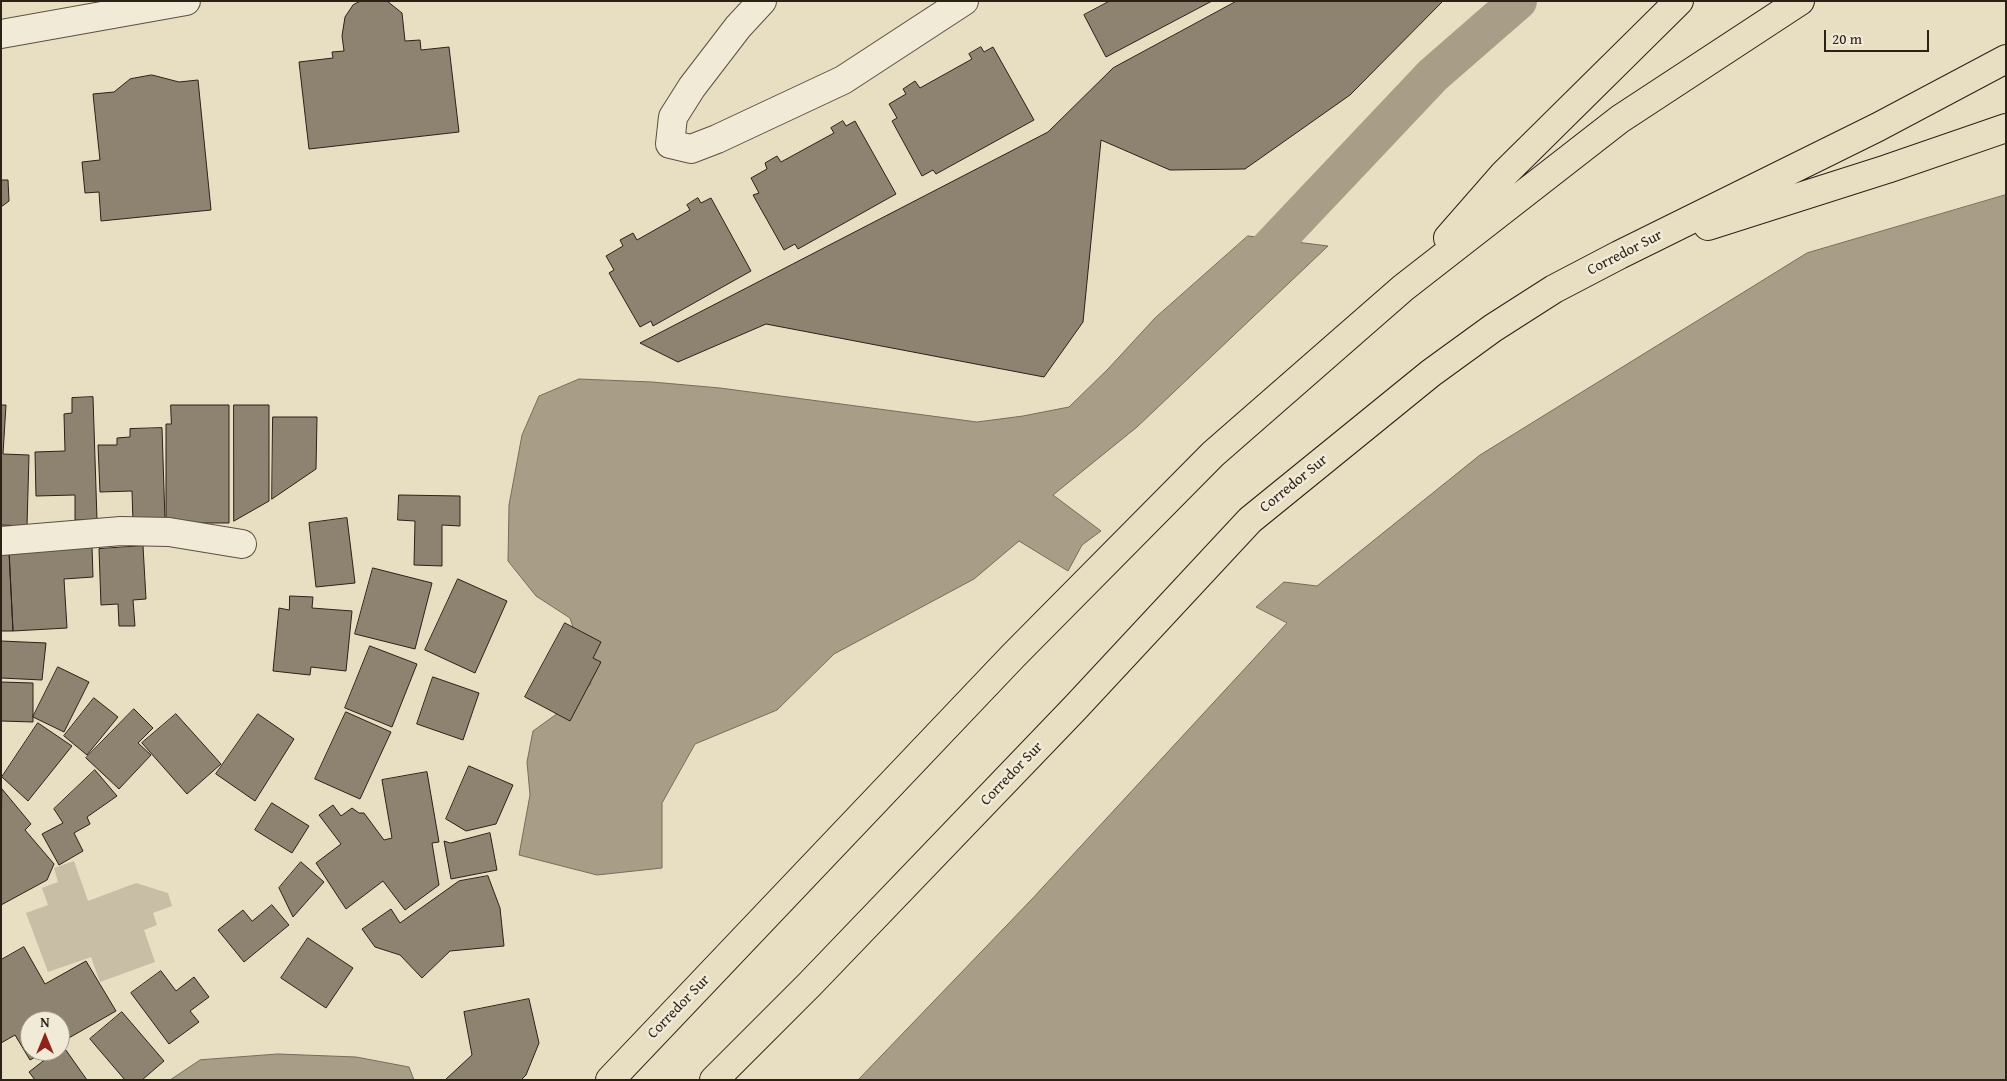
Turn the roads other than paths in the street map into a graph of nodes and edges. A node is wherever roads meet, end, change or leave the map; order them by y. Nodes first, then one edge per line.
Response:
1 (186, 1) edge
2 (762, 1) edge
3 (964, 1) edge
4 (1679, 1) edge
5 (1800, 1) edge
6 (1, 34) edge
7 (2006, 59) edge
8 (2006, 128) edge
9 (1619, 255) junction
10 (1403, 288) junction
11 (1, 541) edge
12 (242, 544) dead end
13 (610, 1080) edge
14 (714, 1080) edge

1 - 6 street
2 - 3 street
4 - 10 highway
5 - 10 highway, Corredor Sur
7 - 9 highway, Corredor Sur
8 - 9 highway
9 - 14 highway, Corredor Sur
10 - 13 highway, Corredor Sur
11 - 12 street

